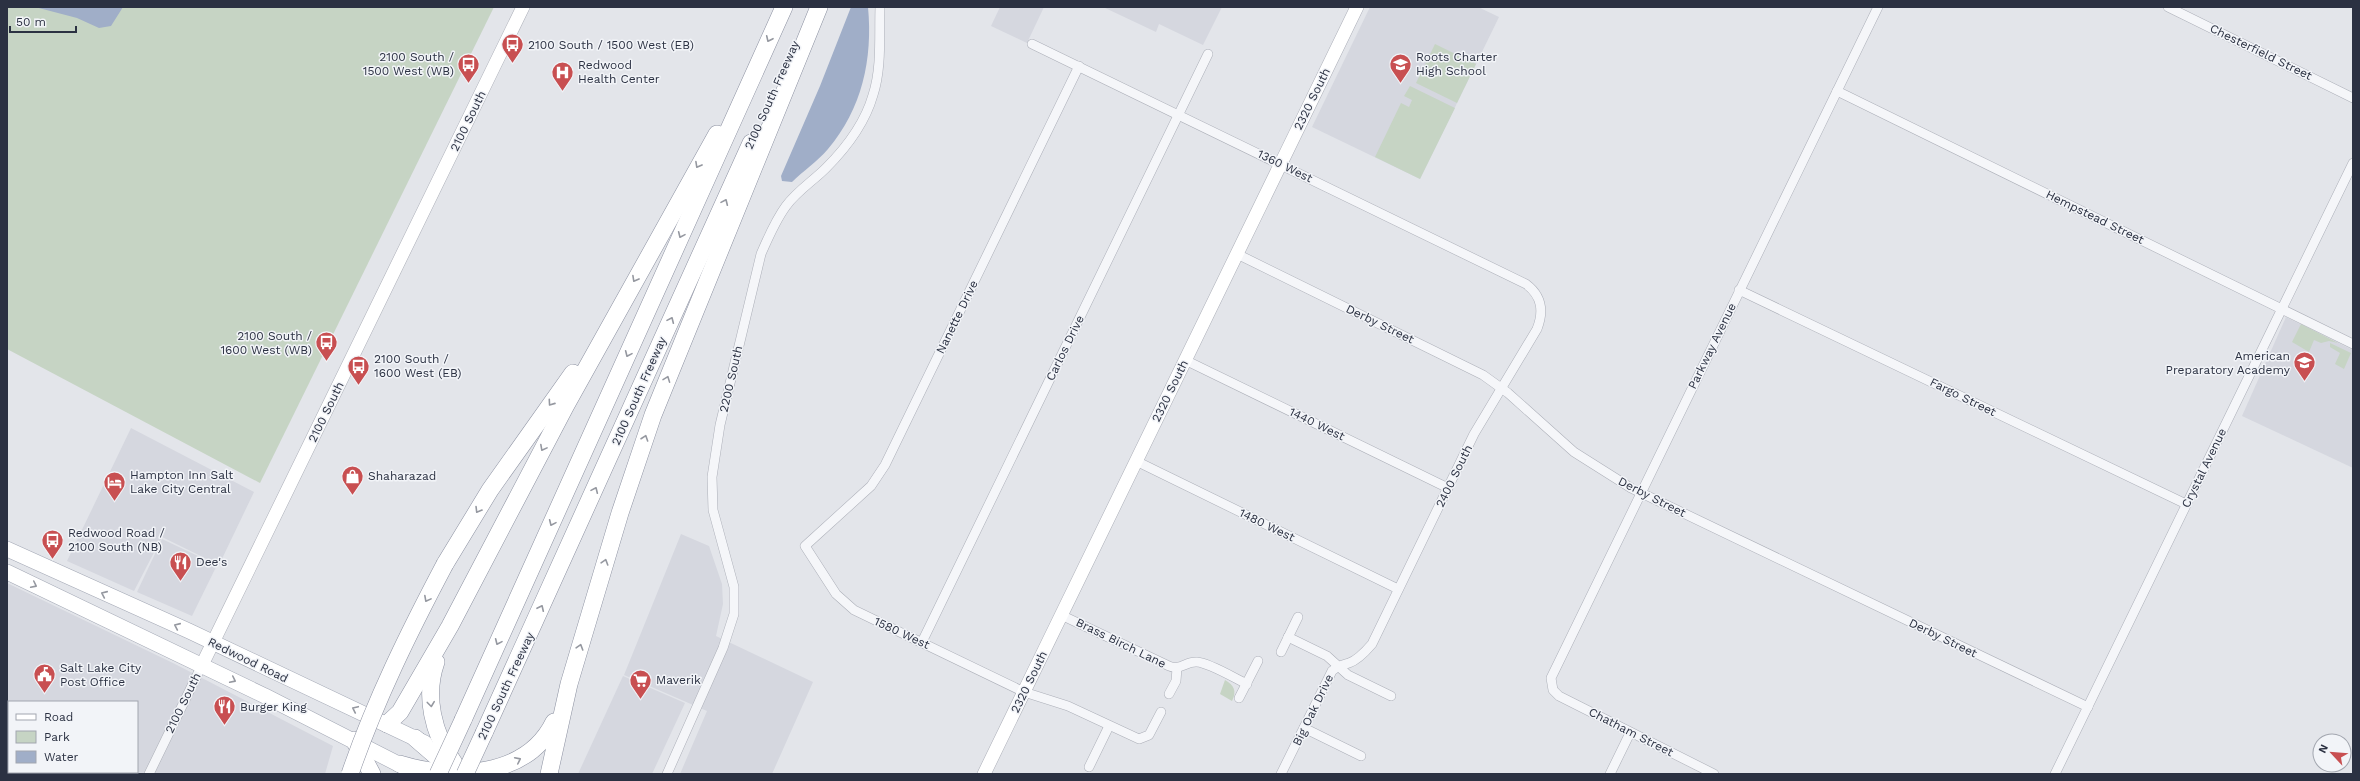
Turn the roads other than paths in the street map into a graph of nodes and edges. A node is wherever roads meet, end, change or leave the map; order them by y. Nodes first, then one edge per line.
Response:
1 (523, 7) edge
2 (784, 7) edge
3 (812, 7) edge
4 (819, 7) edge
5 (880, 7) edge
6 (1357, 7) edge
7 (1878, 7) edge
8 (2168, 7) edge
9 (1032, 44) dead end
10 (1208, 54) dead end
11 (1079, 66) junction
12 (754, 72) junction
13 (1837, 91) junction
14 (2353, 98) edge
15 (1178, 114) junction
16 (2353, 163) edge
17 (1280, 164) junction
18 (1237, 254) junction
19 (1739, 290) junction
20 (1535, 291) joint
21 (622, 303) junction
22 (2282, 309) junction
23 (2353, 344) edge
24 (1185, 360) junction
25 (1501, 388) junction
26 (1136, 461) junction
27 (1448, 488) junction
28 (1640, 492) junction
29 (2186, 504) junction
30 (804, 546) joint
31 (7, 549) edge
32 (7, 572) edge
33 (1398, 589) junction
34 (1062, 615) junction
35 (1298, 617) dead end
36 (450, 626) junction
37 (1288, 637) junction
38 (922, 642) junction
39 (213, 643) junction
40 (1281, 652) dead end
41 (1356, 658) joint
42 (1258, 661) dead end
43 (202, 665) junction
44 (1339, 666) junction
45 (1177, 668) junction
46 (569, 684) junction
47 (1247, 684) junction
48 (1551, 686) joint
49 (1024, 692) junction
50 (1170, 694) dead end
51 (1391, 696) dead end
52 (1239, 698) dead end
53 (2088, 707) junction
54 (1162, 712) dead end
55 (387, 724) junction
56 (1109, 726) junction
57 (1304, 728) junction
58 (1630, 733) junction
59 (415, 738) junction
60 (354, 740) junction
61 (448, 754) junction
62 (1361, 756) dead end
63 (400, 764) junction
64 (1089, 768) dead end
65 (462, 773) edge
66 (149, 774) edge
67 (350, 774) edge
68 (372, 774) edge
69 (419, 774) edge
70 (549, 774) edge
71 (667, 774) edge
72 (984, 774) edge
73 (1281, 774) edge
74 (1610, 774) edge
75 (1714, 774) edge
76 (2055, 774) edge

1 - 39 street, 2100 South
2 -> 12 highway, 2100 South Freeway
65 -> 3 highway, 2100 South Freeway, bridge
46 -> 4 highway
5 - 71 street, 2200 South
6 - 17 street, 2320 South
7 - 13 street, Parkway Avenue
8 - 14 street, Chesterfield Street
9 - 11 street, 1360 West
10 - 15 street, Carlos Drive
11 - 15 street, 1360 West
11 - 30 street, Nanette Drive
12 -> 21 highway
12 -> 65 highway, 2100 South Freeway, bridge
13 - 19 street, Parkway Avenue
13 - 22 street, Hempstead Street
15 - 17 street, 1360 West
15 - 38 street, Carlos Drive
16 - 22 street, Crystal Avenue
17 - 18 street, 2320 South
17 - 20 street, 1360 West
18 - 24 street, 2320 South
18 - 25 street, Derby Street
19 - 28 street, Parkway Avenue
19 - 29 street, Fargo Street
20 - 25 street, 2400 South
21 -> 36 highway
21 -> 67 highway, bridge
22 - 23 street, Hempstead Street
22 - 29 street, Crystal Avenue
24 - 26 street, 2320 South
24 - 27 street, 1440 West
25 - 27 street, 2400 South
25 - 28 street, Derby Street
26 - 33 street, 1480 West
26 - 34 street, 2320 South
27 - 33 street, 2400 South
28 - 48 street, Parkway Avenue
28 - 53 street, Derby Street
29 - 53 street, Crystal Avenue
30 - 38 street, 1580 West
39 -> 31 main road, Redwood Road
32 -> 43 main road, Redwood Road
33 - 41 street, 2400 South
34 - 45 street, Brass Birch Lane
34 - 49 street, 2320 South
35 - 37 street
36 - 55 highway
36 -> 61 highway
37 - 40 street
37 - 44 street
38 - 49 street, 1580 West
39 - 43 street, 2100 South
55 -> 39 main road, Redwood Road
41 - 44 street, Big Oak Drive
42 - 47 street
43 -> 60 main road, Redwood Road
43 - 66 street, 2100 South
44 - 51 street
44 - 57 street, Big Oak Drive
45 - 47 street, Brass Birch Lane
45 - 50 street
65 -> 46 highway
46 - 70 highway
47 - 52 street
48 - 58 street, Chatham Street
49 - 56 street, 1580 West
49 - 72 street, 2320 South
53 - 76 street, Crystal Avenue
54 - 56 street, 1580 West
55 - 59 main road, Redwood Road
56 - 64 street
57 - 62 street
57 - 73 street, Big Oak Drive
58 - 74 street
58 - 75 street, Chatham Street
59 - 61 main road, Redwood Road
59 - 65 highway
60 - 63 main road, Redwood Road
60 - 68 highway
61 - 65 highway
63 - 65 highway
63 - 69 main road, Redwood Road

